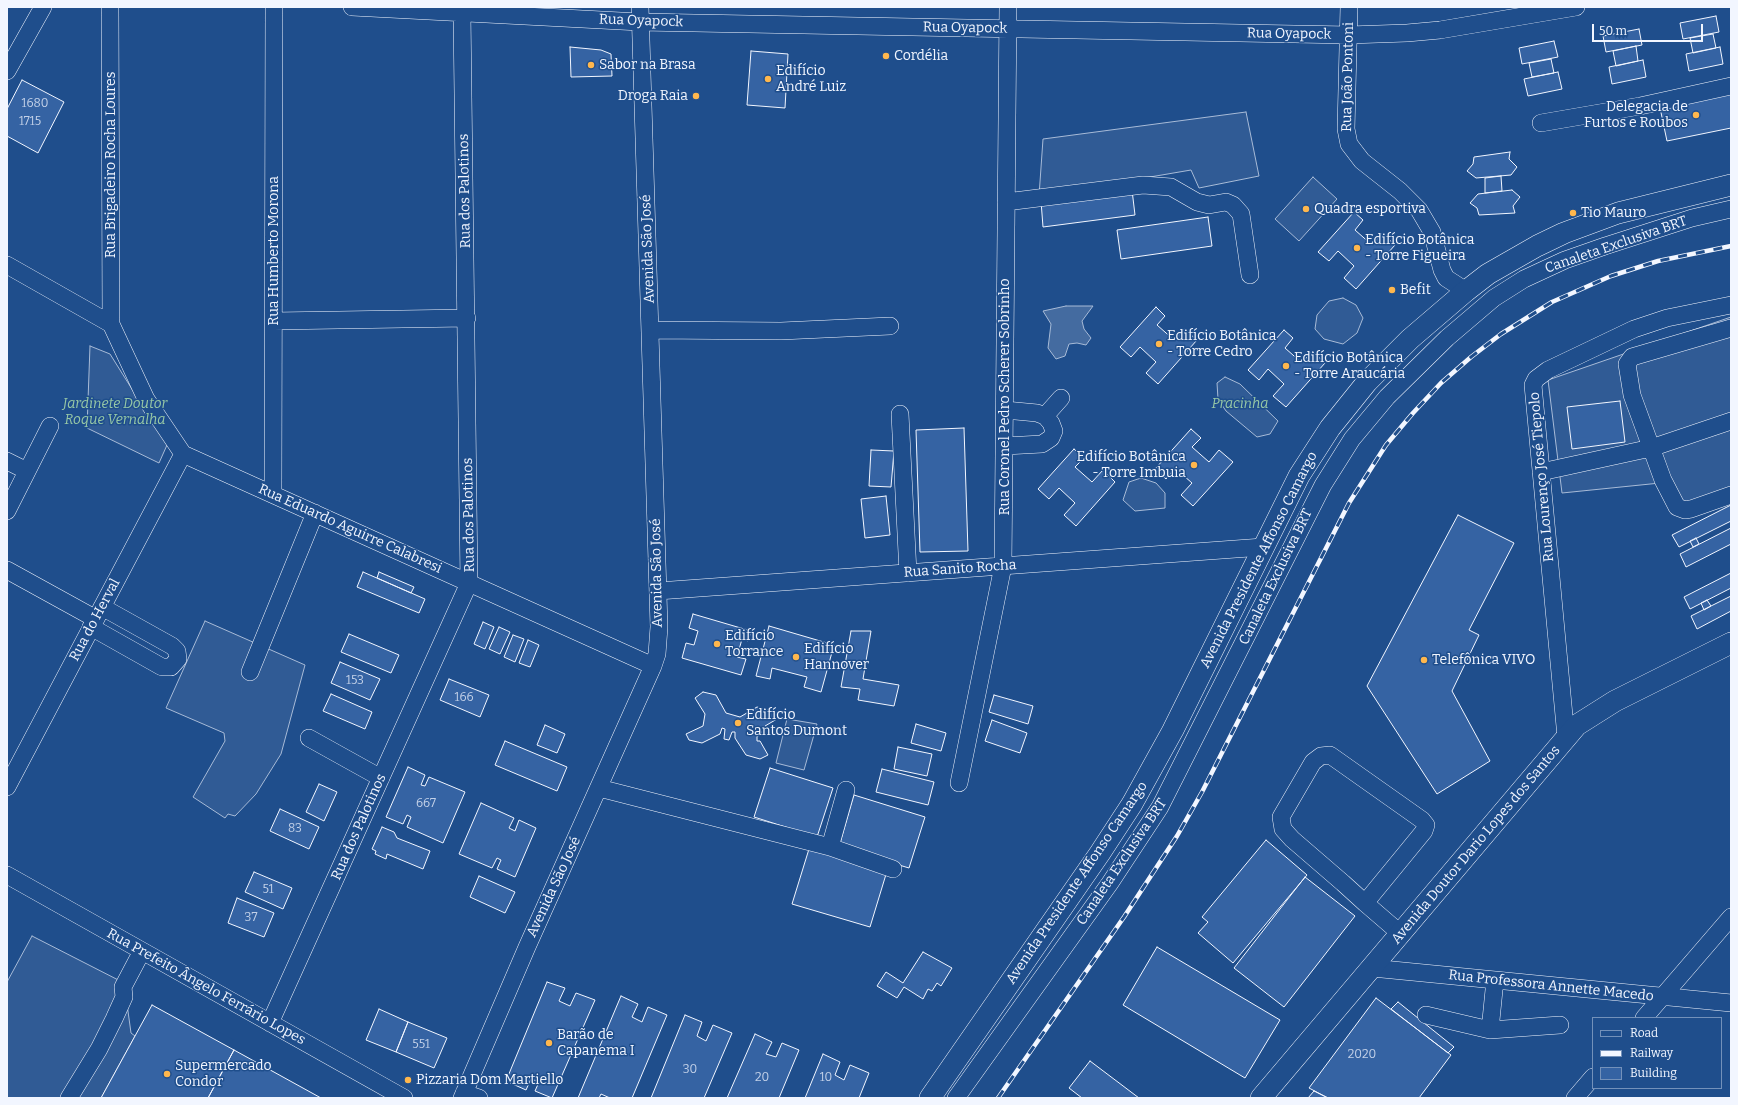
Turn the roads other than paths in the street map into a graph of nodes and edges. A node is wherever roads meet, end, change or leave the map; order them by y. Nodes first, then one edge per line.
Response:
1 (43, 7) edge
2 (110, 7) edge
3 (274, 7) edge
4 (360, 7) edge
5 (1008, 7) edge
6 (1349, 7) edge
7 (1566, 8) edge
8 (462, 13) junction
9 (640, 14) edge
10 (1008, 28) junction
11 (1349, 35) junction
12 (7, 71) edge
13 (1731, 86) edge
14 (1541, 123) dead end
15 (1731, 185) edge
16 (1006, 202) junction
17 (1731, 209) edge
18 (7, 265) edge
19 (1250, 275) dead end
20 (1466, 292) junction
21 (1731, 305) edge
22 (467, 318) junction
23 (274, 321) junction
24 (111, 324) junction
25 (890, 326) dead end
26 (1731, 328) edge
27 (650, 330) junction
28 (1062, 398) dead end
29 (1005, 410) junction
30 (900, 414) dead end
31 (1045, 416) junction
32 (1731, 421) edge
33 (50, 426) dead end
34 (1004, 446) junction
35 (1652, 448) junction
36 (183, 454) junction
37 (7, 461) edge
38 (27, 471) junction
39 (1540, 472) junction
40 (273, 494) junction
41 (1731, 495) edge
42 (7, 511) edge
43 (315, 514) junction
44 (1263, 547) junction
45 (1003, 566) junction
46 (7, 570) edge
47 (908, 573) junction
48 (469, 583) junction
49 (658, 591) junction
50 (96, 618) junction
51 (1731, 643) edge
52 (654, 666) junction
53 (250, 672) dead end
54 (1566, 737) junction
55 (309, 738) dead end
56 (381, 778) junction
57 (959, 783) dead end
58 (7, 787) edge
59 (599, 788) junction
60 (846, 790) dead end
61 (830, 847) junction
62 (893, 869) dead end
63 (7, 875) edge
64 (1365, 903) junction
65 (1731, 917) edge
66 (1401, 934) junction
67 (146, 953) junction
68 (1372, 968) junction
69 (1495, 980) junction
70 (1662, 996) junction
71 (1731, 1003) edge
72 (1426, 1015) dead end
73 (1645, 1017) edge
74 (270, 1023) junction
75 (1560, 1025) dead end
76 (1490, 1030) junction
77 (1592, 1078) edge
78 (468, 1096) edge
79 (69, 1098) edge
80 (404, 1098) edge
81 (930, 1098) edge
82 (956, 1098) edge
83 (1262, 1098) edge
84 (1575, 1098) edge

1 - 12 street
2 - 24 street, Rua Brigadeiro Rocha Loures
3 - 23 street, Rua Humberto Morona
4 - 8 street, Rua Oyapock
5 - 10 street, Rua Coronel Pedro Scherer Sobrinho
6 - 11 street, Rua João Pontoni
7 - 11 street, Rua Oyapock
8 - 9 street, Rua Oyapock
8 - 22 street, Rua dos Palotinos
9 - 10 street, Rua Oyapock
9 - 27 street, Avenida São José
10 - 11 street, Rua Oyapock
10 - 16 street, Rua Coronel Pedro Scherer Sobrinho
11 - 20 street, Rua João Pontoni
13 - 14 street
15 - 20 main road, Avenida Presidente Affonso Camargo
16 - 19 street
16 - 29 street, Rua Coronel Pedro Scherer Sobrinho
17 - 82 street, Canaleta Exclusiva BRT
18 - 24 street
20 - 44 main road, Avenida Presidente Affonso Camargo
21 - 39 street, Rua Lourenço José Tiepolo
22 - 23 street
22 - 48 street, Rua dos Palotinos
23 - 40 street, Rua Humberto Morona
24 - 36 street
25 - 27 street
26 - 35 street
27 - 49 street, Avenida São José
28 - 31 street
29 - 31 street
29 - 34 street, Rua Coronel Pedro Scherer Sobrinho
30 - 47 street
31 - 34 street
32 - 35 street
33 - 38 street
34 - 45 street, Rua Coronel Pedro Scherer Sobrinho
35 - 39 street
35 - 41 street
36 - 40 street, Rua Eduardo Aguirre Calabresi
36 - 50 street, Rua do Herval
37 - 38 street
38 - 42 street
39 - 54 street, Rua Lourenço José Tiepolo
40 - 43 street, Rua Eduardo Aguirre Calabresi
43 - 48 street, Rua Eduardo Aguirre Calabresi
43 - 53 street
44 - 45 street, Rua Sanito Rocha
44 - 81 main road, Avenida Presidente Affonso Camargo
45 - 47 street, Rua Sanito Rocha
45 - 57 street, Rua Coronel Pedro Scherer Sobrinho
46 - 50 street
47 - 49 street, Rua Sanito Rocha
48 - 52 street, Rua Eduardo Aguirre Calabresi
48 - 56 street, Rua dos Palotinos
49 - 52 street, Avenida São José
50 - 58 street, Rua do Herval
51 - 54 main road, Avenida Doutor Dario Lopes dos Santos
52 - 59 street, Avenida São José
54 - 66 main road, Avenida Doutor Dario Lopes dos Santos
55 - 56 street
56 - 74 street, Rua dos Palotinos
59 - 61 street
59 - 78 street, Avenida São José
60 - 61 street
61 - 62 street
63 - 67 street, Rua Prefeito Ângelo Ferrário Lopes
64 - 64 street
64 - 66 street
65 - 70 street
66 - 68 main road, Avenida Doutor Dario Lopes dos Santos
67 - 74 street, Rua Prefeito Ângelo Ferrário Lopes
67 - 79 street
68 - 69 street, Rua Professora Annette Macedo
68 - 83 main road, Avenida Doutor Dario Lopes dos Santos
69 - 70 street, Rua Professora Annette Macedo
69 - 76 street
70 - 71 street, Rua Professora Annette Macedo
70 - 73 street
72 - 76 street
74 - 80 street, Rua Prefeito Ângelo Ferrário Lopes
75 - 76 street
77 - 84 street

